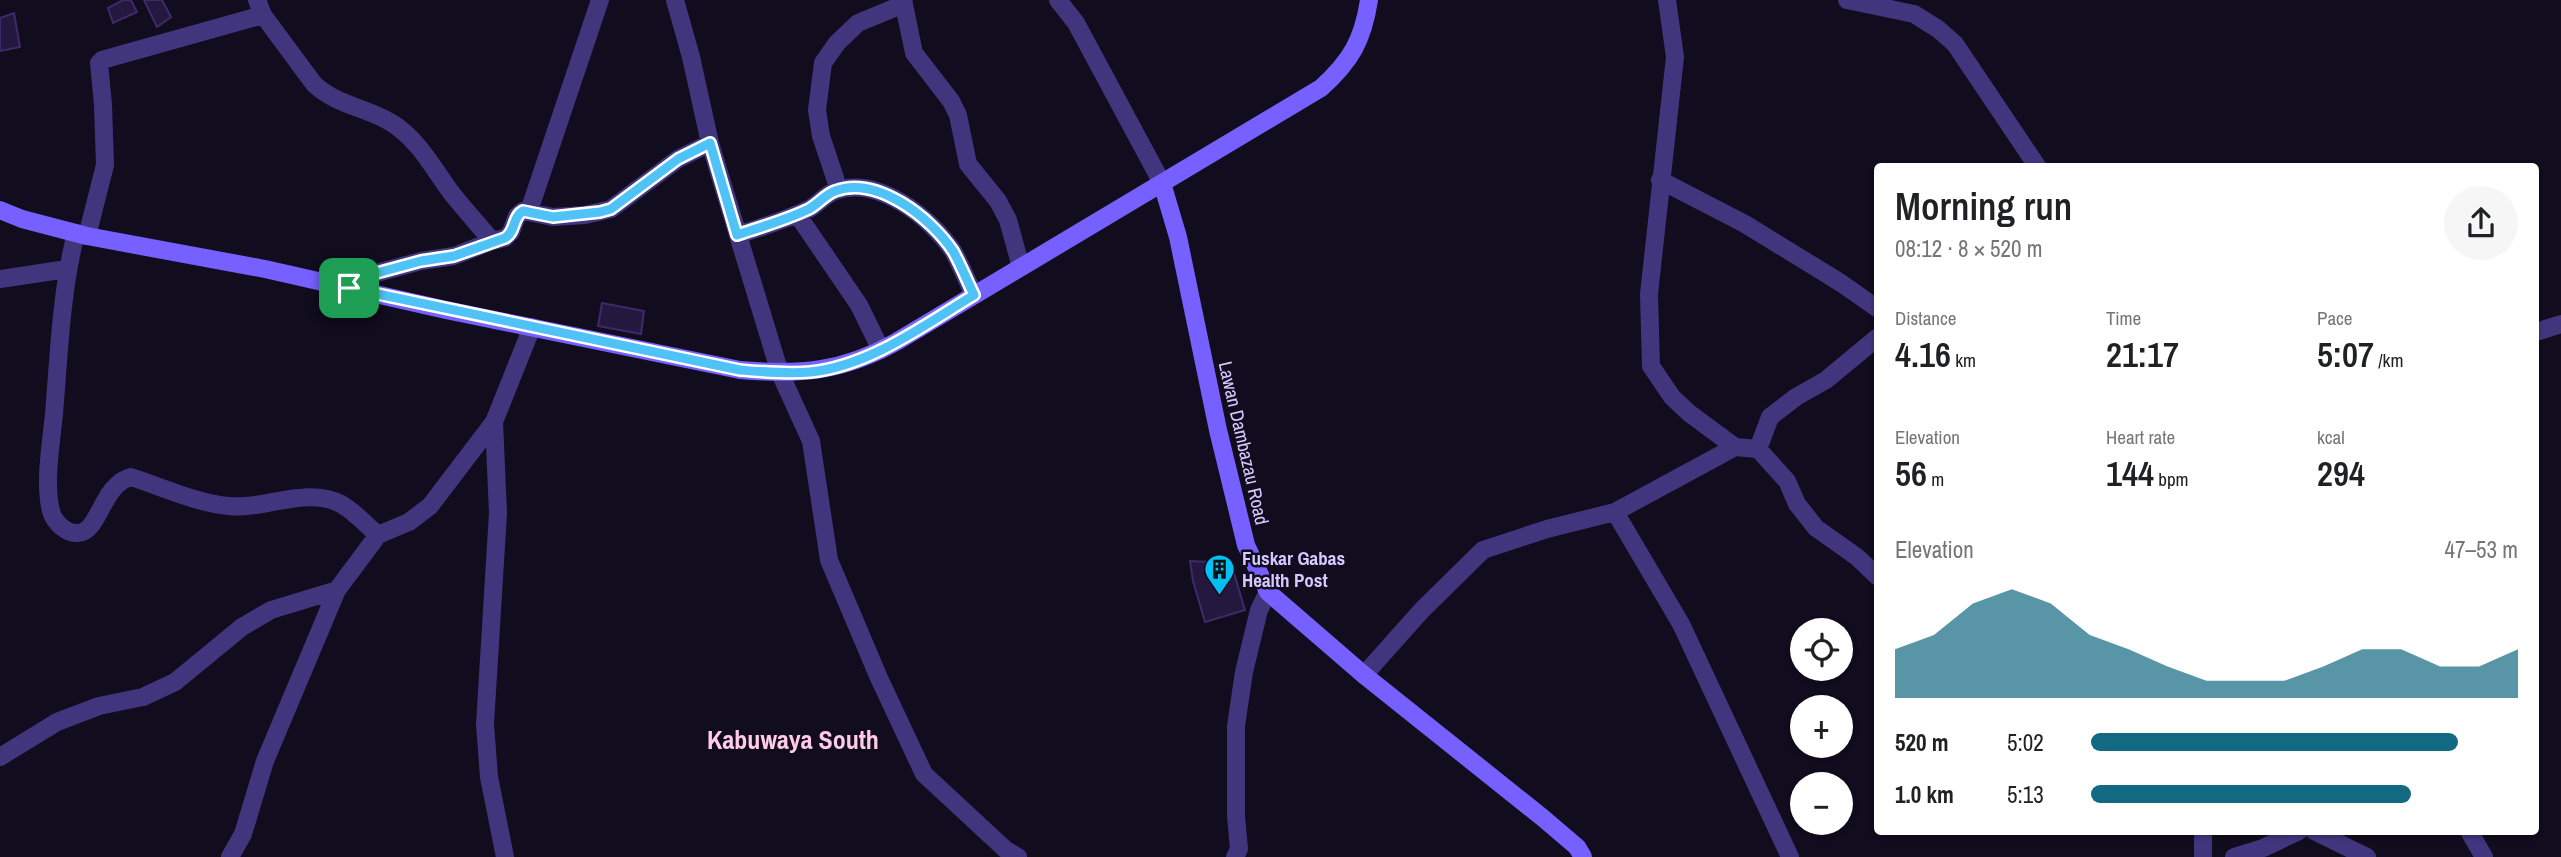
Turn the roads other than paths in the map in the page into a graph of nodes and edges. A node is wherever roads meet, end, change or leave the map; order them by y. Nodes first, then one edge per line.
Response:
1 (600, 0) edge
2 (675, 0) edge
3 (1369, 0) edge
4 (1667, 0) edge
5 (1846, 0) edge
6 (1061, 1) edge
7 (904, 2) edge
8 (260, 7) edge
9 (710, 143) junction
10 (2035, 163) edge
11 (1660, 180) junction
12 (1162, 184) junction
13 (839, 190) junction
14 (0, 210) edge
15 (529, 211) junction
16 (797, 214) junction
17 (81, 234) junction
18 (737, 235) junction
19 (492, 241) junction
20 (1021, 267) junction
21 (67, 269) junction
22 (0, 279) edge
23 (349, 288) junction
24 (974, 295) junction
25 (1874, 306) edge
26 (2561, 324) edge
27 (532, 327) junction
28 (2539, 331) edge
29 (1874, 340) edge
30 (881, 350) junction
31 (780, 373) junction
32 (494, 422) junction
33 (1735, 447) junction
34 (1758, 449) junction
35 (1615, 512) junction
36 (378, 535) junction
37 (1874, 573) edge
38 (337, 590) junction
39 (1268, 592) junction
40 (1364, 675) junction
41 (0, 757) edge
42 (2203, 835) edge
43 (2291, 835) edge
44 (2322, 835) edge
45 (2471, 835) edge
46 (230, 857) edge
47 (505, 857) edge
48 (1018, 857) edge
49 (1235, 857) edge
50 (1583, 857) edge
51 (1790, 857) edge
52 (2203, 857) edge
53 (2234, 857) edge
54 (2367, 857) edge
55 (2484, 857) edge

1 - 15 street
2 - 9 street
3 - 12 main road
4 - 11 street
5 - 10 street
6 - 12 street
7 - 13 street
7 - 20 street
8 - 17 street
8 - 19 street
9 - 15 street
9 - 18 street
11 - 25 street
11 - 33 street
12 - 20 main road
12 - 39 main road, Lawan Dambazau Road
13 - 16 street
13 - 24 street
14 - 17 main road
15 - 19 street
16 - 18 street
16 - 30 street
17 - 21 street
17 - 23 main road
18 - 31 street
19 - 23 street
20 - 24 main road
21 - 22 street
21 - 36 street
23 - 27 main road
24 - 30 main road
26 - 28 street
27 - 31 main road
27 - 32 street
29 - 34 street
30 - 31 main road
31 - 48 street
32 - 36 street
32 - 47 street
33 - 34 street
33 - 35 street
34 - 37 street
35 - 40 street
35 - 51 street
36 - 38 street
38 - 41 street
38 - 46 street
39 - 40 main road, Lawan Dambazau Road
39 - 49 street
40 - 50 main road, Lawan Dambazau Road
42 - 52 street
43 - 53 street
44 - 54 street
45 - 55 street

